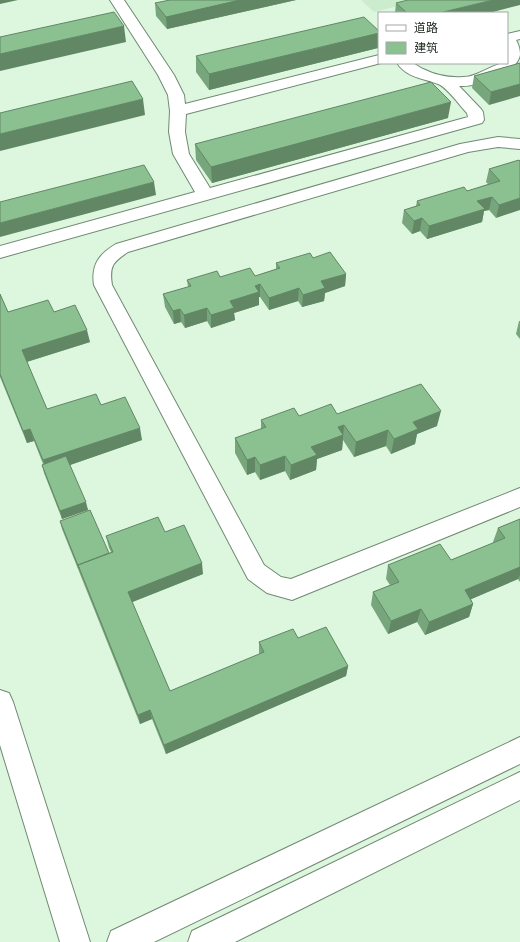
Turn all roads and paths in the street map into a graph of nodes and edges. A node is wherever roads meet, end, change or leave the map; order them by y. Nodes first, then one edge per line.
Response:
1 (118, 0) edge
2 (520, 35) edge
3 (508, 38) edge
4 (508, 38) edge
5 (378, 58) edge
6 (508, 63) edge
7 (405, 64) edge
8 (507, 64) edge
9 (444, 81) junction
10 (178, 111) junction
11 (520, 144) edge
12 (205, 195) junction
13 (0, 252) edge
14 (520, 497) edge
15 (0, 702) edge
16 (520, 750) edge
17 (520, 786) edge
18 (75, 942) edge
19 (122, 942) edge
20 (204, 942) edge

1 - 10 street
2 - 3 street
4 - 6 street
5 - 10 street
7 - 9 street
8 - 9 street
9 - 12 street
10 - 12 street
11 - 14 street
12 - 13 street
15 - 18 street
16 - 19 street
17 - 20 street

